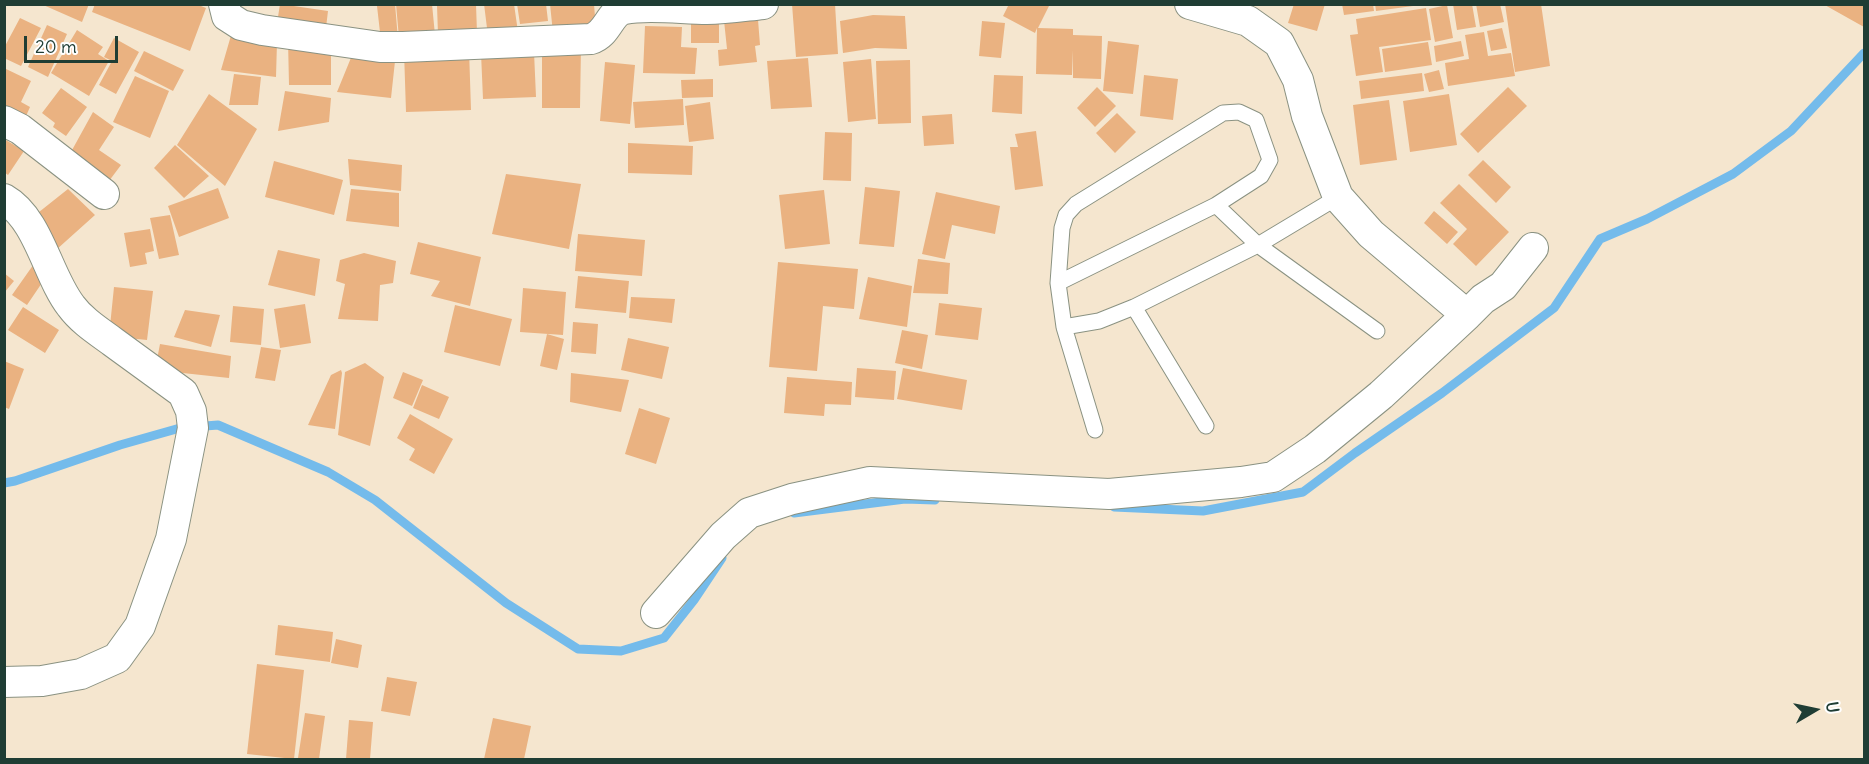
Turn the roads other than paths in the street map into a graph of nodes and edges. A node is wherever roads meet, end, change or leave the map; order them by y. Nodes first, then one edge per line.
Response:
1 (763, 4) edge
2 (1190, 4) edge
3 (224, 5) edge
4 (4, 121) edge
5 (104, 194) dead end
6 (1338, 197) junction
7 (4, 199) edge
8 (1216, 205) junction
9 (1258, 245) junction
10 (1533, 248) dead end
11 (1058, 283) junction
12 (1134, 307) junction
13 (1467, 315) junction
14 (1064, 327) junction
15 (1377, 331) dead end
16 (1206, 426) dead end
17 (1095, 430) dead end
18 (656, 613) dead end
19 (4, 682) edge

1 - 3 street
2 - 6 street
4 - 5 street
6 - 9 lane
6 - 13 street
7 - 19 street
8 - 9 lane
8 - 11 lane
8 - 11 lane
9 - 12 lane
9 - 15 lane
10 - 13 street
11 - 14 lane
12 - 14 lane
12 - 16 lane
13 - 18 street
14 - 17 lane

